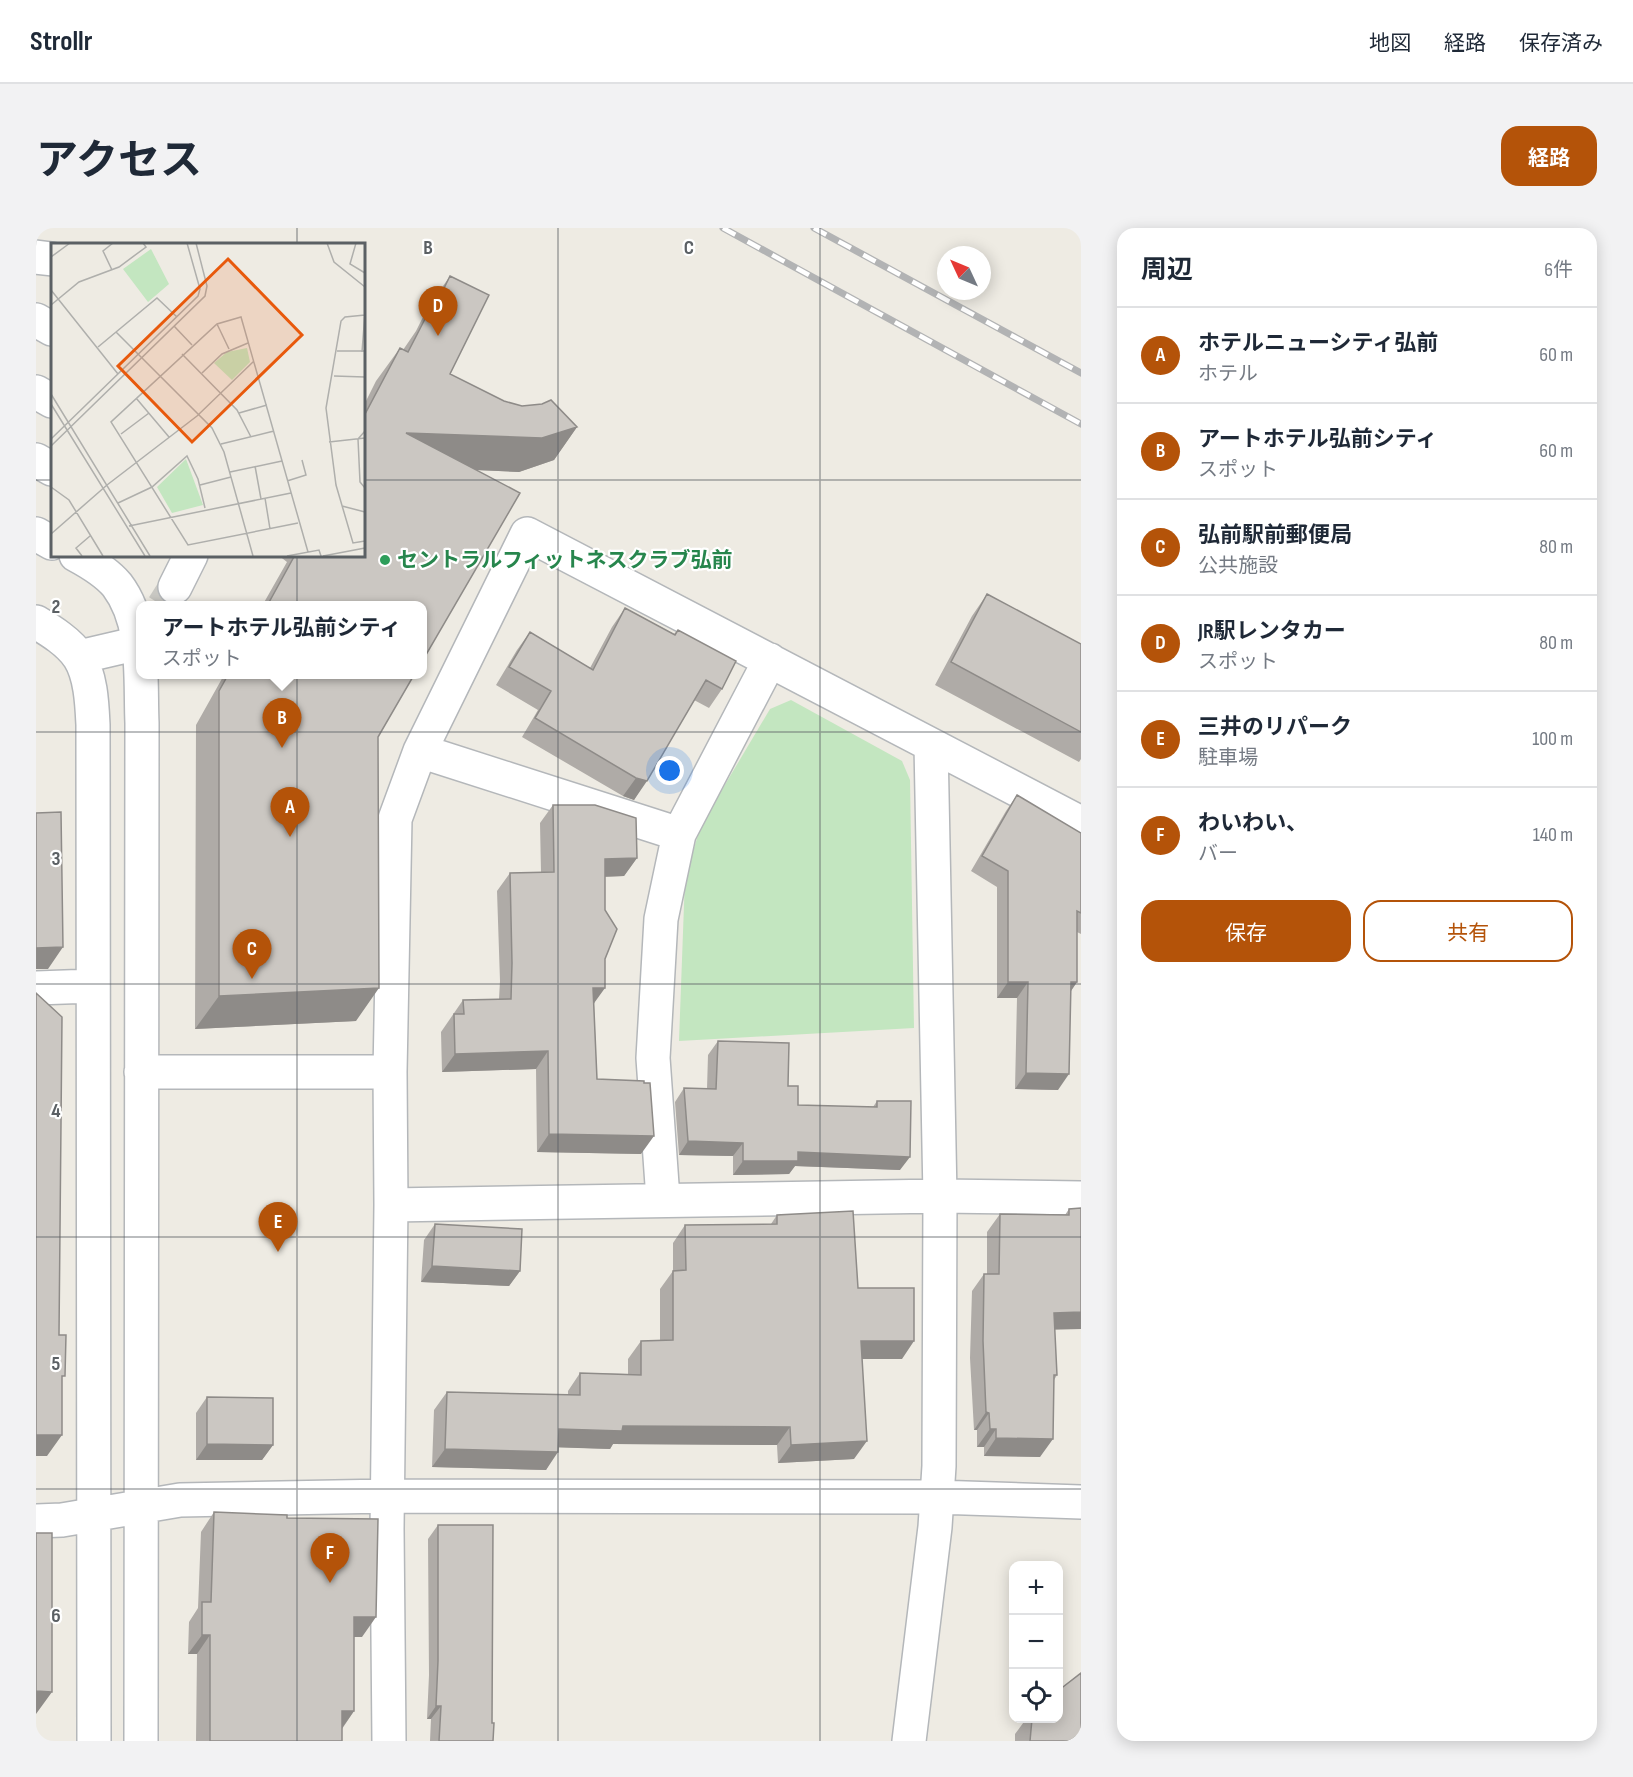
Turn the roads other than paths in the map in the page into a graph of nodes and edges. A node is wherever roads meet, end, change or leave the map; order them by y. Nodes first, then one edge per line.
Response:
1 (36, 257) edge
2 (51, 259) edge
3 (36, 320) edge
4 (51, 328) edge
5 (36, 392) edge
6 (51, 400) edge
7 (36, 460) edge
8 (51, 468) edge
9 (36, 534) edge
10 (51, 542) edge
11 (77, 556) edge
12 (172, 556) edge
13 (190, 556) edge
14 (36, 622) edge
15 (136, 631) edge
16 (136, 644) edge
17 (79, 657) junction
18 (770, 660) junction
19 (140, 679) edge
20 (931, 745) junction
21 (420, 752) junction
22 (1081, 823) edge
23 (679, 834) junction
24 (93, 986) junction
25 (36, 988) edge
26 (141, 1072) junction
27 (390, 1072) junction
28 (940, 1196) junction
29 (1081, 1198) edge
30 (663, 1199) junction
31 (391, 1204) junction
32 (388, 1496) junction
33 (936, 1497) junction
34 (1081, 1502) edge
35 (141, 1507) junction
36 (94, 1516) junction
37 (36, 1521) edge
38 (94, 1741) edge
39 (141, 1741) edge
40 (389, 1741) edge
41 (909, 1741) edge

1 - 2 street
3 - 4 street
5 - 6 street
7 - 8 street
9 - 10 street
11 - 15 street
12 - 13 street
14 - 17 street
16 - 17 street
17 - 24 street
18 - 20 street
18 - 21 street
18 - 23 street
19 - 26 street
20 - 22 street
20 - 28 street
21 - 23 street
21 - 27 street
23 - 30 street
24 - 25 street
24 - 36 street
26 - 27 street
26 - 35 street
27 - 31 street
28 - 29 street
28 - 30 street
28 - 33 street
30 - 31 street
31 - 32 street
32 - 33 street
32 - 35 street
32 - 40 street
33 - 34 street
33 - 41 street
35 - 36 street
35 - 39 street
36 - 37 street
36 - 38 street

